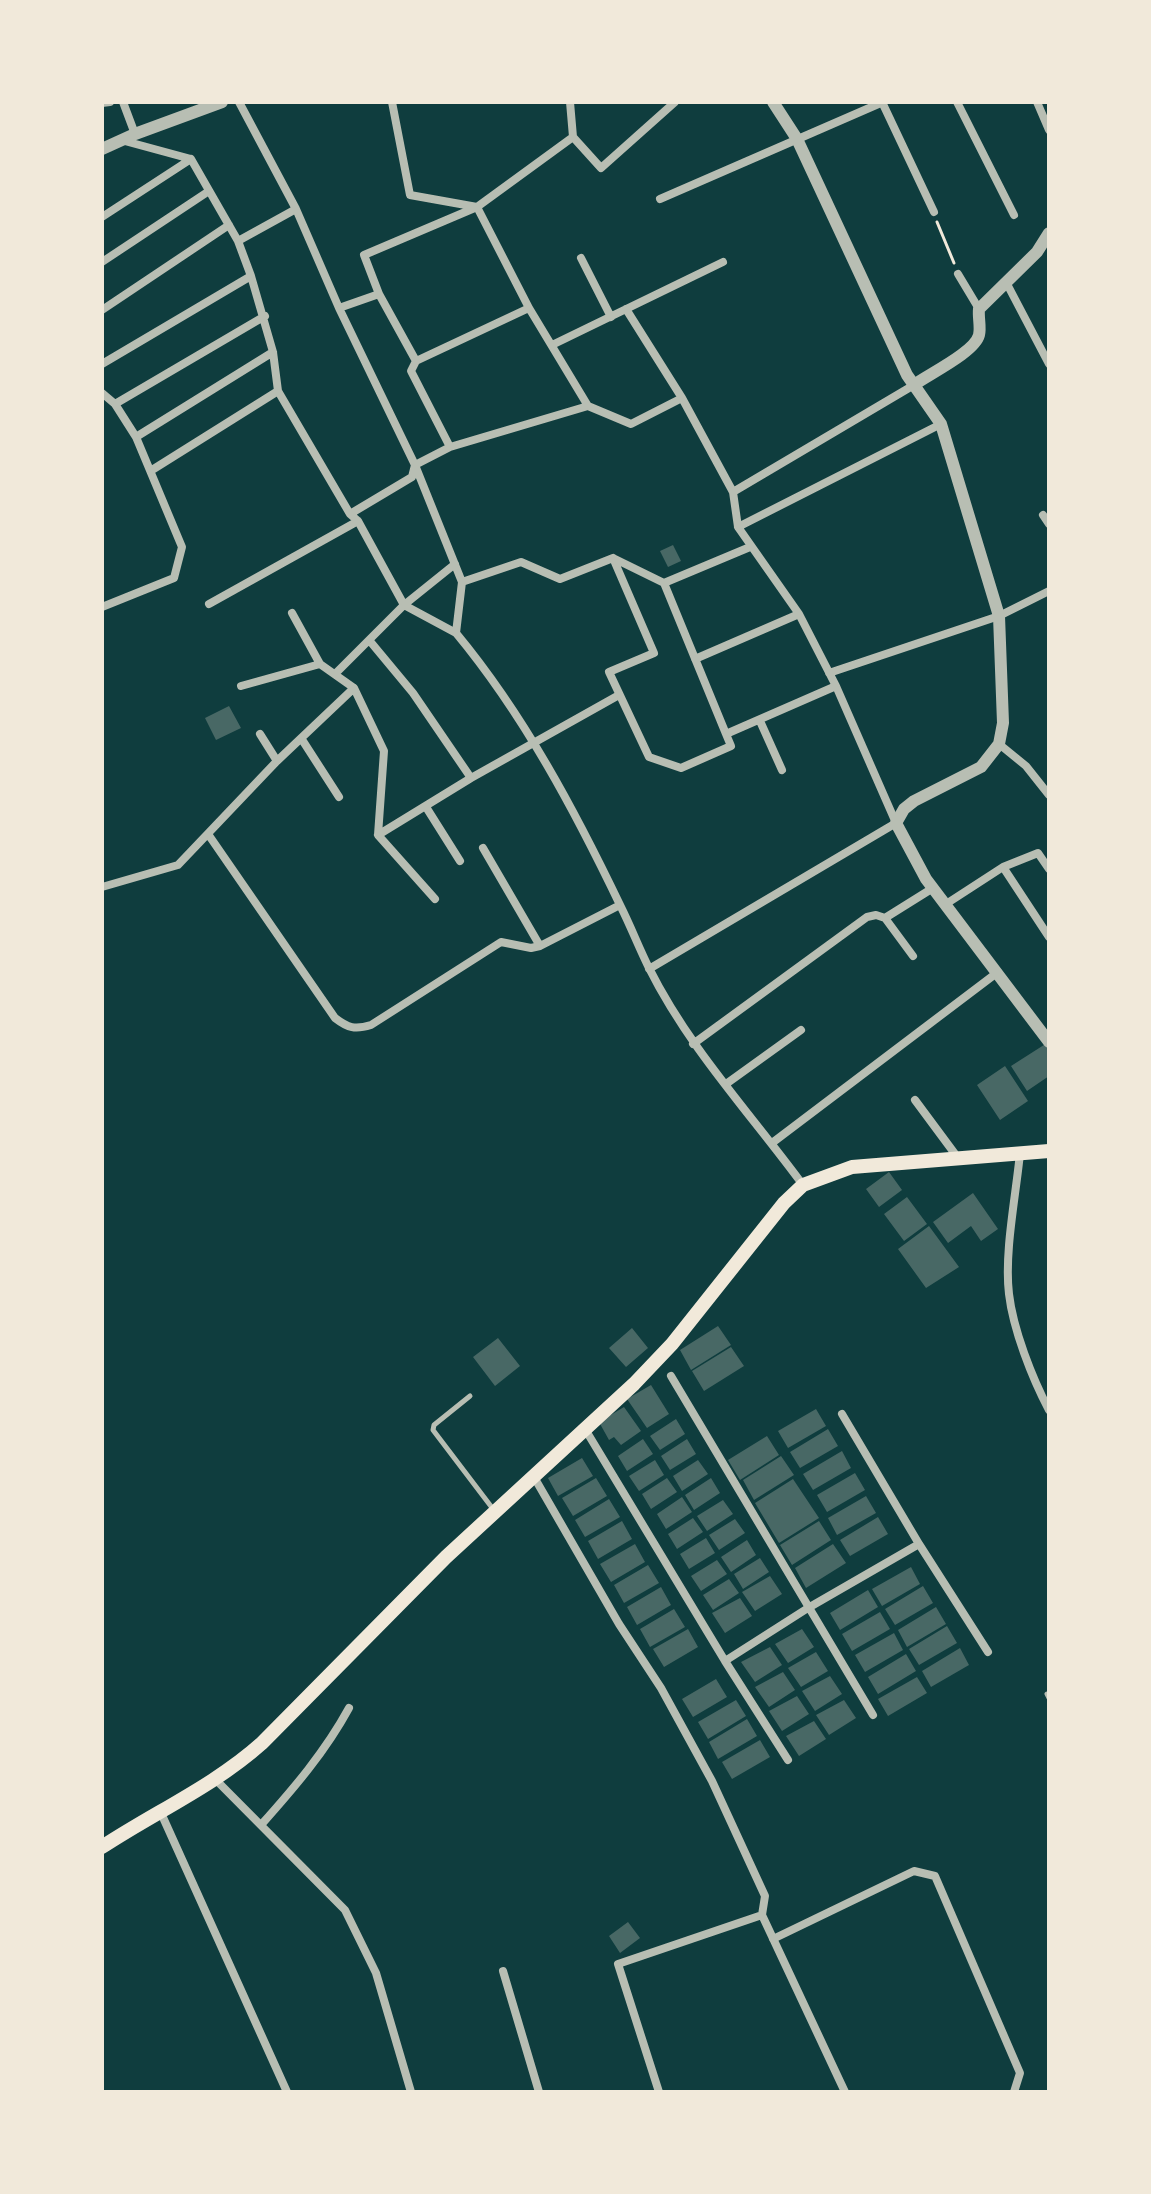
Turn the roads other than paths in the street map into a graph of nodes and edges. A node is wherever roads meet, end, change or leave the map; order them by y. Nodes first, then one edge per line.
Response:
1 (110, 102) edge
2 (123, 102) edge
3 (222, 102) edge
4 (239, 102) edge
5 (392, 102) edge
6 (570, 102) edge
7 (675, 102) edge
8 (773, 102) edge
9 (882, 102) edge
10 (957, 102) edge
11 (1037, 102) edge
12 (102, 103) edge
13 (1049, 130) edge
14 (135, 134) junction
15 (573, 137) junction
16 (797, 139) junction
17 (120, 140) junction
18 (102, 149) edge
19 (191, 159) junction
20 (209, 191) junction
21 (660, 199) dead end
22 (477, 207) junction
23 (296, 209) junction
24 (1014, 215) dead end
25 (935, 216) road end
26 (102, 217) edge
27 (229, 225) junction
28 (238, 241) junction
29 (1048, 242) edge
30 (581, 258) dead end
31 (102, 262) edge
32 (723, 262) dead end
33 (958, 274) road end
34 (251, 276) junction
35 (1006, 282) junction
36 (379, 294) junction
37 (339, 308) junction
38 (529, 308) junction
39 (626, 309) junction
40 (979, 309) junction
41 (102, 310) edge
42 (265, 316) junction
43 (611, 317) junction
44 (552, 345) junction
45 (273, 352) junction
46 (416, 361) junction
47 (102, 364) edge
48 (1049, 364) edge
49 (914, 385) junction
50 (278, 391) junction
51 (102, 393) edge
52 (682, 398) junction
53 (115, 404) junction
54 (588, 406) junction
55 (941, 424) junction
56 (136, 437) junction
57 (450, 447) junction
58 (415, 465) junction
59 (152, 470) junction
60 (733, 492) junction
61 (350, 514) junction
62 (1043, 515) dead end
63 (358, 521) junction
64 (1049, 524) edge
65 (738, 527) junction
66 (750, 547) junction
67 (613, 558) junction
68 (455, 564) junction
69 (462, 582) junction
70 (664, 583) junction
71 (1049, 591) edge
72 (209, 604) dead end
73 (404, 605) junction
74 (102, 607) edge
75 (292, 613) dead end
76 (799, 614) junction
77 (999, 616) junction
78 (456, 633) junction
79 (369, 640) junction
80 (695, 659) junction
81 (320, 664) junction
82 (829, 673) junction
83 (335, 674) junction
84 (241, 686) dead end
85 (836, 686) junction
86 (354, 688) junction
87 (619, 695) junction
88 (760, 721) junction
89 (260, 734) dead end
90 (726, 734) junction
91 (301, 738) junction
92 (535, 742) junction
93 (999, 744) junction
94 (277, 761) junction
95 (782, 770) dead end
96 (471, 778) junction
97 (1049, 795) edge
98 (339, 797) dead end
99 (426, 807) junction
100 (896, 823) junction
101 (208, 834) junction
102 (378, 835) junction
103 (483, 848) dead end
104 (460, 861) dead end
105 (1003, 867) junction
106 (1049, 869) edge
107 (102, 887) edge
108 (933, 888) junction
109 (435, 899) dead end
110 (946, 904) junction
111 (620, 905) junction
112 (885, 918) junction
113 (1049, 937) edge
114 (540, 946) junction
115 (913, 956) dead end
116 (649, 969) junction
117 (998, 972) junction
118 (1044, 1025) edge
119 (801, 1030) dead end
120 (1049, 1042) edge
121 (693, 1044) junction
122 (726, 1084) junction
123 (915, 1100) dead end
124 (772, 1143) junction
125 (1049, 1151) edge
126 (1020, 1152) junction
127 (958, 1158) junction
128 (803, 1185) junction
129 (671, 1376) dead end
130 (470, 1396) dead end
131 (1049, 1410) edge
132 (842, 1414) dead end
133 (585, 1429) junction
134 (534, 1477) junction
135 (496, 1513) junction
136 (919, 1544) junction
137 (808, 1608) junction
138 (988, 1652) dead end
139 (725, 1661) junction
140 (349, 1708) dead end
141 (873, 1715) dead end
142 (788, 1760) dead end
143 (215, 1779) junction
144 (161, 1813) junction
145 (261, 1825) junction
146 (102, 1847) edge
147 (762, 1915) junction
148 (773, 1939) junction
149 (503, 1971) dead end
150 (287, 2092) edge
151 (411, 2092) edge
152 (539, 2092) edge
153 (659, 2092) edge
154 (845, 2092) edge
155 (1014, 2092) edge

1 - 12 street
2 - 14 street
3 - 14 street
4 - 23 street
5 - 22 street
6 - 15 street
7 - 15 street
8 - 16 street
9 - 16 street
9 - 25 street
10 - 24 street
11 - 13 street
14 - 17 street
15 - 22 street
16 - 21 street
16 - 49 street
17 - 18 street
17 - 19 street
19 - 20 street
19 - 26 street
20 - 27 street
20 - 31 street
22 - 36 street
22 - 38 street
23 - 28 street
23 - 37 street
27 - 28 street
27 - 41 street
28 - 34 street
29 - 35 street
30 - 43 street
32 - 39 street
33 - 40 street
34 - 42 street
34 - 47 street
35 - 40 street
35 - 48 street
36 - 37 street
36 - 46 street
37 - 58 street
38 - 44 street
38 - 46 street
39 - 43 street
39 - 52 street
40 - 49 street
42 - 45 street
42 - 53 street
43 - 44 street
44 - 54 street
45 - 50 street
45 - 56 street
46 - 57 street
49 - 55 street
49 - 60 street
50 - 59 street
50 - 61 street
51 - 53 street
52 - 54 street
52 - 60 street
53 - 56 street
54 - 57 street
55 - 65 street
55 - 77 street
56 - 59 street
57 - 58 street
58 - 61 street
58 - 68 street
59 - 74 street
60 - 65 street
61 - 63 street
62 - 64 street
63 - 72 street
63 - 73 street
65 - 66 street
66 - 70 street
66 - 76 street
67 - 69 street
67 - 70 street
67 - 87 street
68 - 69 street
68 - 73 street
69 - 78 street
70 - 80 street
71 - 77 street
73 - 78 street
73 - 79 street
75 - 81 street
76 - 80 street
76 - 82 street
77 - 82 street
77 - 93 street
78 - 92 street
79 - 83 street
79 - 96 street
80 - 90 street
81 - 83 street
81 - 84 street
82 - 85 street
83 - 86 street
85 - 88 street
85 - 100 street
86 - 91 street
86 - 102 street
87 - 90 street
87 - 92 street
88 - 90 street
88 - 95 street
89 - 94 street
91 - 94 street
91 - 98 street
92 - 96 street
92 - 111 street
93 - 97 street
93 - 100 street
94 - 101 street
96 - 99 street
99 - 102 street
99 - 104 street
100 - 108 street
100 - 116 street
101 - 107 street
101 - 114 street
102 - 109 street
103 - 114 street
105 - 106 street
105 - 110 street
105 - 113 street
108 - 110 street
108 - 112 street
110 - 117 street
111 - 114 street
111 - 116 street
112 - 115 street
112 - 121 street
116 - 121 street
117 - 118 street
117 - 124 street
118 - 120 street
119 - 122 street
121 - 122 street
122 - 124 street
123 - 127 street
124 - 128 street
125 - 126 main road
126 - 127 main road
126 - 131 street
127 - 128 main road
128 - 133 main road
129 - 137 street
130 - 135 lane
132 - 136 street
133 - 134 main road
133 - 139 street
134 - 135 main road
134 - 147 street
135 - 143 main road
136 - 137 street
136 - 138 street
137 - 139 street
137 - 141 street
139 - 142 street
140 - 145 street
143 - 144 main road
143 - 145 street
144 - 146 main road
144 - 150 street
145 - 151 street
147 - 148 street
147 - 153 street
148 - 154 street
148 - 155 street
149 - 152 street

